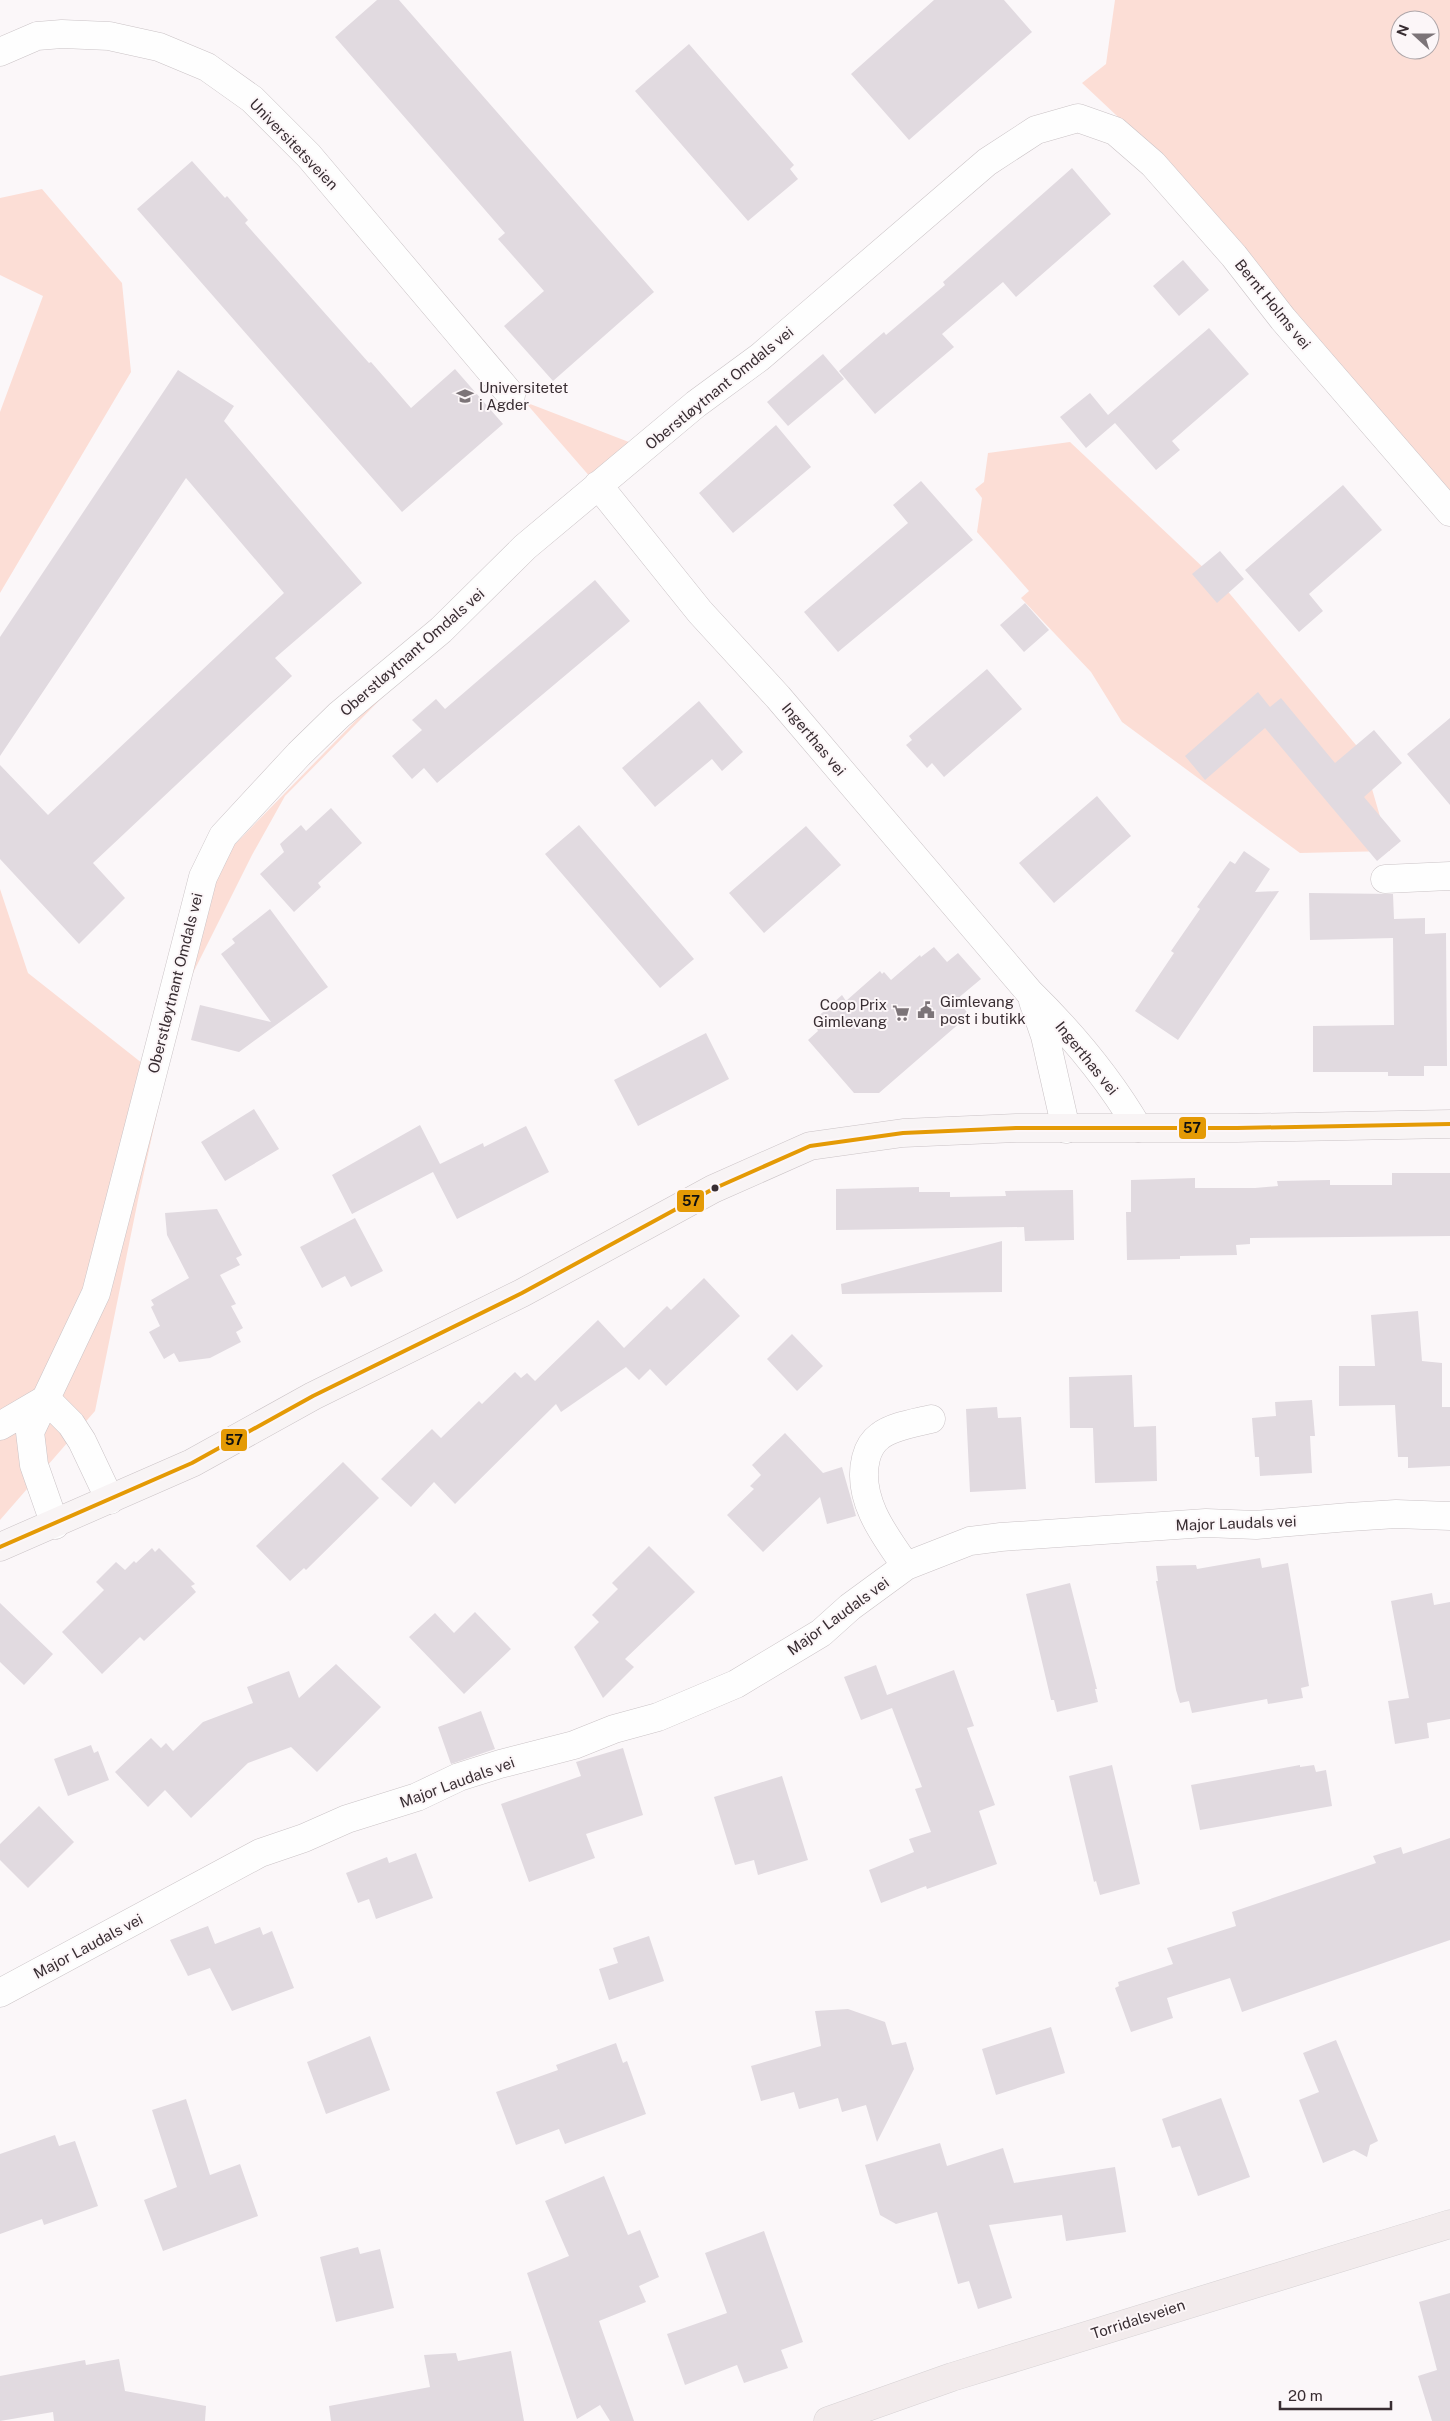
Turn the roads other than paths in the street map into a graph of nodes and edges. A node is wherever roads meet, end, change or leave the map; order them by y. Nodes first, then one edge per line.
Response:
1 (0, 52) edge
2 (1078, 118) joint
3 (511, 395) dead end
4 (598, 486) junction
5 (1450, 512) edge
6 (1450, 876) edge
7 (1385, 878) dead end
8 (1030, 993) junction
9 (1450, 1124) edge
10 (1138, 1128) junction
11 (1066, 1129) junction
12 (46, 1399) junction
13 (931, 1419) dead end
14 (0, 1426) edge
15 (110, 1500) junction
16 (1450, 1516) edge
17 (55, 1525) junction
18 (0, 1547) edge
19 (906, 1566) junction
20 (0, 1993) edge
21 (1450, 2224) edge
22 (828, 2421) edge

1 - 3 street, Universitetsveien
2 - 4 street, Oberstløytnant Omdals vei
2 - 5 street, Bernt Holms vei
4 - 8 street, Ingerthas vei
4 - 12 street, Oberstløytnant Omdals vei
6 - 7 street
8 - 10 street, Ingerthas vei
8 - 11 street, Ingerthas vei
9 - 10 street
10 - 11 street
11 - 15 street
12 - 14 street
12 - 15 street
12 - 17 street, Oberstløytnant Omdals vei
13 - 19 street
15 - 17 street
16 - 19 street, Major Laudals vei
17 - 18 street
19 - 20 street, Major Laudals vei
21 - 22 main road, Torridalsveien

